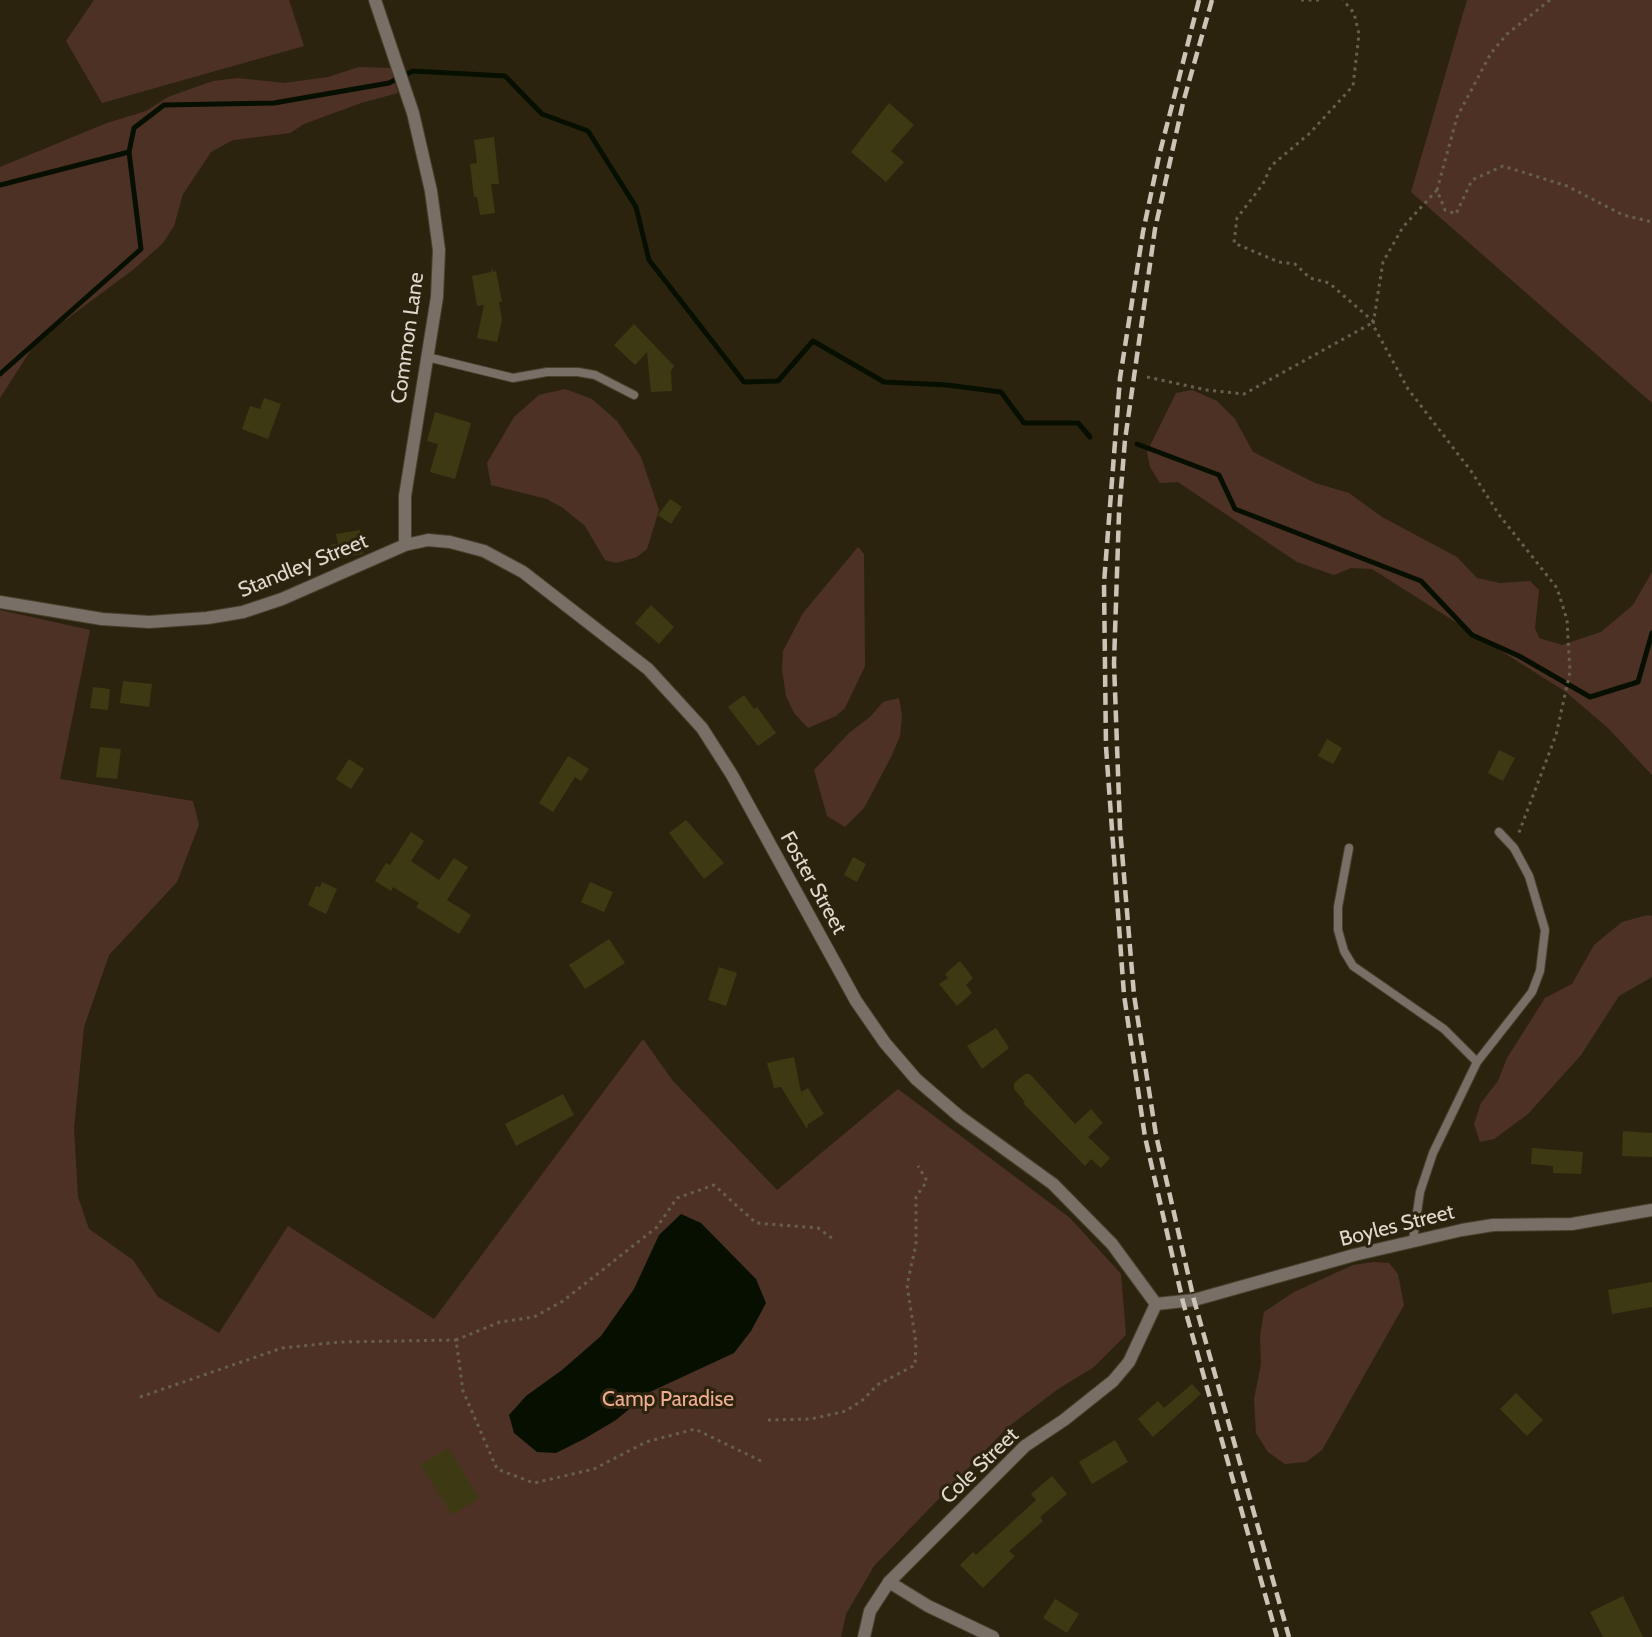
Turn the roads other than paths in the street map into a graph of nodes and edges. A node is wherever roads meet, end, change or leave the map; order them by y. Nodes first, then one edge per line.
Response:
1 (375, 0) edge
2 (427, 357) junction
3 (634, 395) dead end
4 (405, 545) junction
5 (0, 602) edge
6 (1499, 832) dead end
7 (1349, 848) dead end
8 (1477, 1062) junction
9 (1652, 1210) edge
10 (1413, 1240) junction
11 (1156, 1304) junction
12 (889, 1582) junction
13 (864, 1637) edge
14 (993, 1637) edge

1 - 2 street, Common Lane
2 - 3 lane
2 - 4 street, Common Lane
4 - 5 street, Standley Street
4 - 11 street, Foster Street
6 - 8 lane
7 - 8 lane
8 - 10 lane
9 - 10 street, Boyles Street
10 - 11 street, Boyles Street
11 - 12 street, Cole Street
12 - 13 street, Cole Street
12 - 14 street

